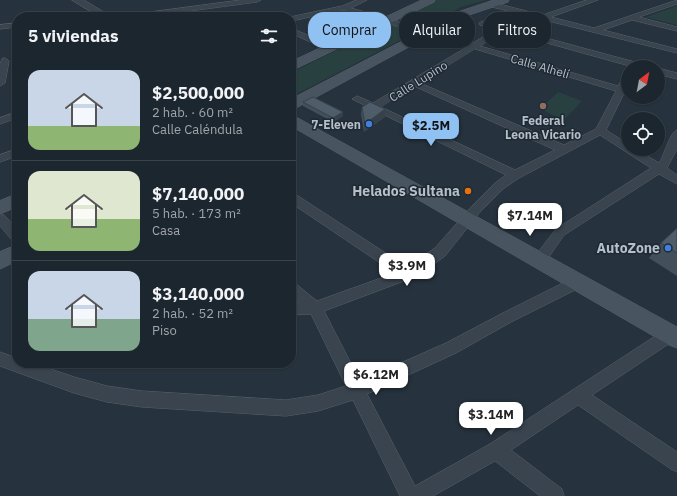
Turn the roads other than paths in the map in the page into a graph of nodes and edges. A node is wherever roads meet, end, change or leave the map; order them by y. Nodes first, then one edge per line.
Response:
1 (77, 0) edge
2 (257, 0) edge
3 (363, 0) edge
4 (430, 0) edge
5 (504, 0) edge
6 (594, 0) edge
7 (677, 2) edge
8 (491, 4) junction
9 (344, 8) junction
10 (98, 12) edge
11 (166, 12) edge
12 (357, 12) edge
13 (467, 12) edge
14 (522, 12) edge
15 (551, 14) edge
16 (296, 18) edge
17 (633, 18) junction
18 (391, 19) edge
19 (551, 19) edge
20 (12, 26) edge
21 (0, 27) edge
22 (677, 29) edge
23 (595, 30) junction
24 (296, 32) edge
25 (308, 38) edge
26 (551, 39) edge
27 (475, 46) edge
28 (399, 47) edge
29 (330, 48) edge
30 (471, 48) edge
31 (677, 51) edge
32 (637, 56) edge
33 (5, 61) edge
34 (296, 65) edge
35 (665, 73) edge
36 (677, 76) edge
37 (0, 83) edge
38 (414, 83) junction
39 (621, 90) joint
40 (357, 99) dead end
41 (296, 102) edge
42 (374, 107) junction
43 (12, 116) edge
44 (0, 121) edge
45 (296, 123) edge
46 (600, 131) junction
47 (677, 133) edge
48 (565, 150) junction
49 (12, 154) edge
50 (0, 159) edge
51 (659, 169) junction
52 (515, 175) junction
53 (677, 180) edge
54 (296, 200) edge
55 (12, 202) edge
56 (0, 208) edge
57 (0, 218) edge
58 (467, 220) junction
59 (12, 231) edge
60 (12, 255) edge
61 (539, 260) junction
62 (0, 261) edge
63 (406, 274) junction
64 (578, 282) junction
65 (296, 292) edge
66 (315, 308) junction
67 (296, 309) edge
68 (674, 336) edge
69 (0, 360) edge
70 (12, 364) edge
71 (24, 368) edge
72 (357, 391) junction
73 (579, 396) junction
74 (496, 450) junction
75 (677, 462) edge
76 (410, 496) edge
77 (415, 496) edge
78 (555, 496) edge

1 - 10 street
2 - 11 street
3 - 9 street
4 - 18 main road
5 - 8 main road
6 - 15 street
7 - 17 street
8 - 13 main road
8 - 14 street
9 - 12 street, Calle Alhelí
9 - 16 street
17 - 22 street
17 - 23 street
19 - 23 street
20 - 21 street
23 - 32 street
24 - 25 street
26 - 32 street
27 - 39 street, Calle Alhelí
28 - 41 main road
29 - 34 main road
30 - 38 street, Calle Lupino
31 - 32 street
33 - 37 street
35 - 36 street
38 - 42 street, Calle Lupino
38 - 48 street
39 - 46 street
40 - 42 street
42 - 52 street
43 - 44 street
45 - 58 main road
46 - 48 street
46 - 51 street
47 - 51 street
48 - 52 street
49 - 50 street
51 - 53 street
51 - 61 street
52 - 58 street
54 - 63 street
55 - 56 main road
57 - 59 street
58 - 61 main road
58 - 63 street
60 - 62 main road
61 - 64 main road
63 - 66 street
64 - 68 main road
64 - 72 street
65 - 66 street
66 - 67 street
66 - 72 street
68 - 73 street
69 - 70 street
71 - 72 street
72 - 76 street
73 - 74 street
73 - 75 street
74 - 77 street
74 - 78 street

